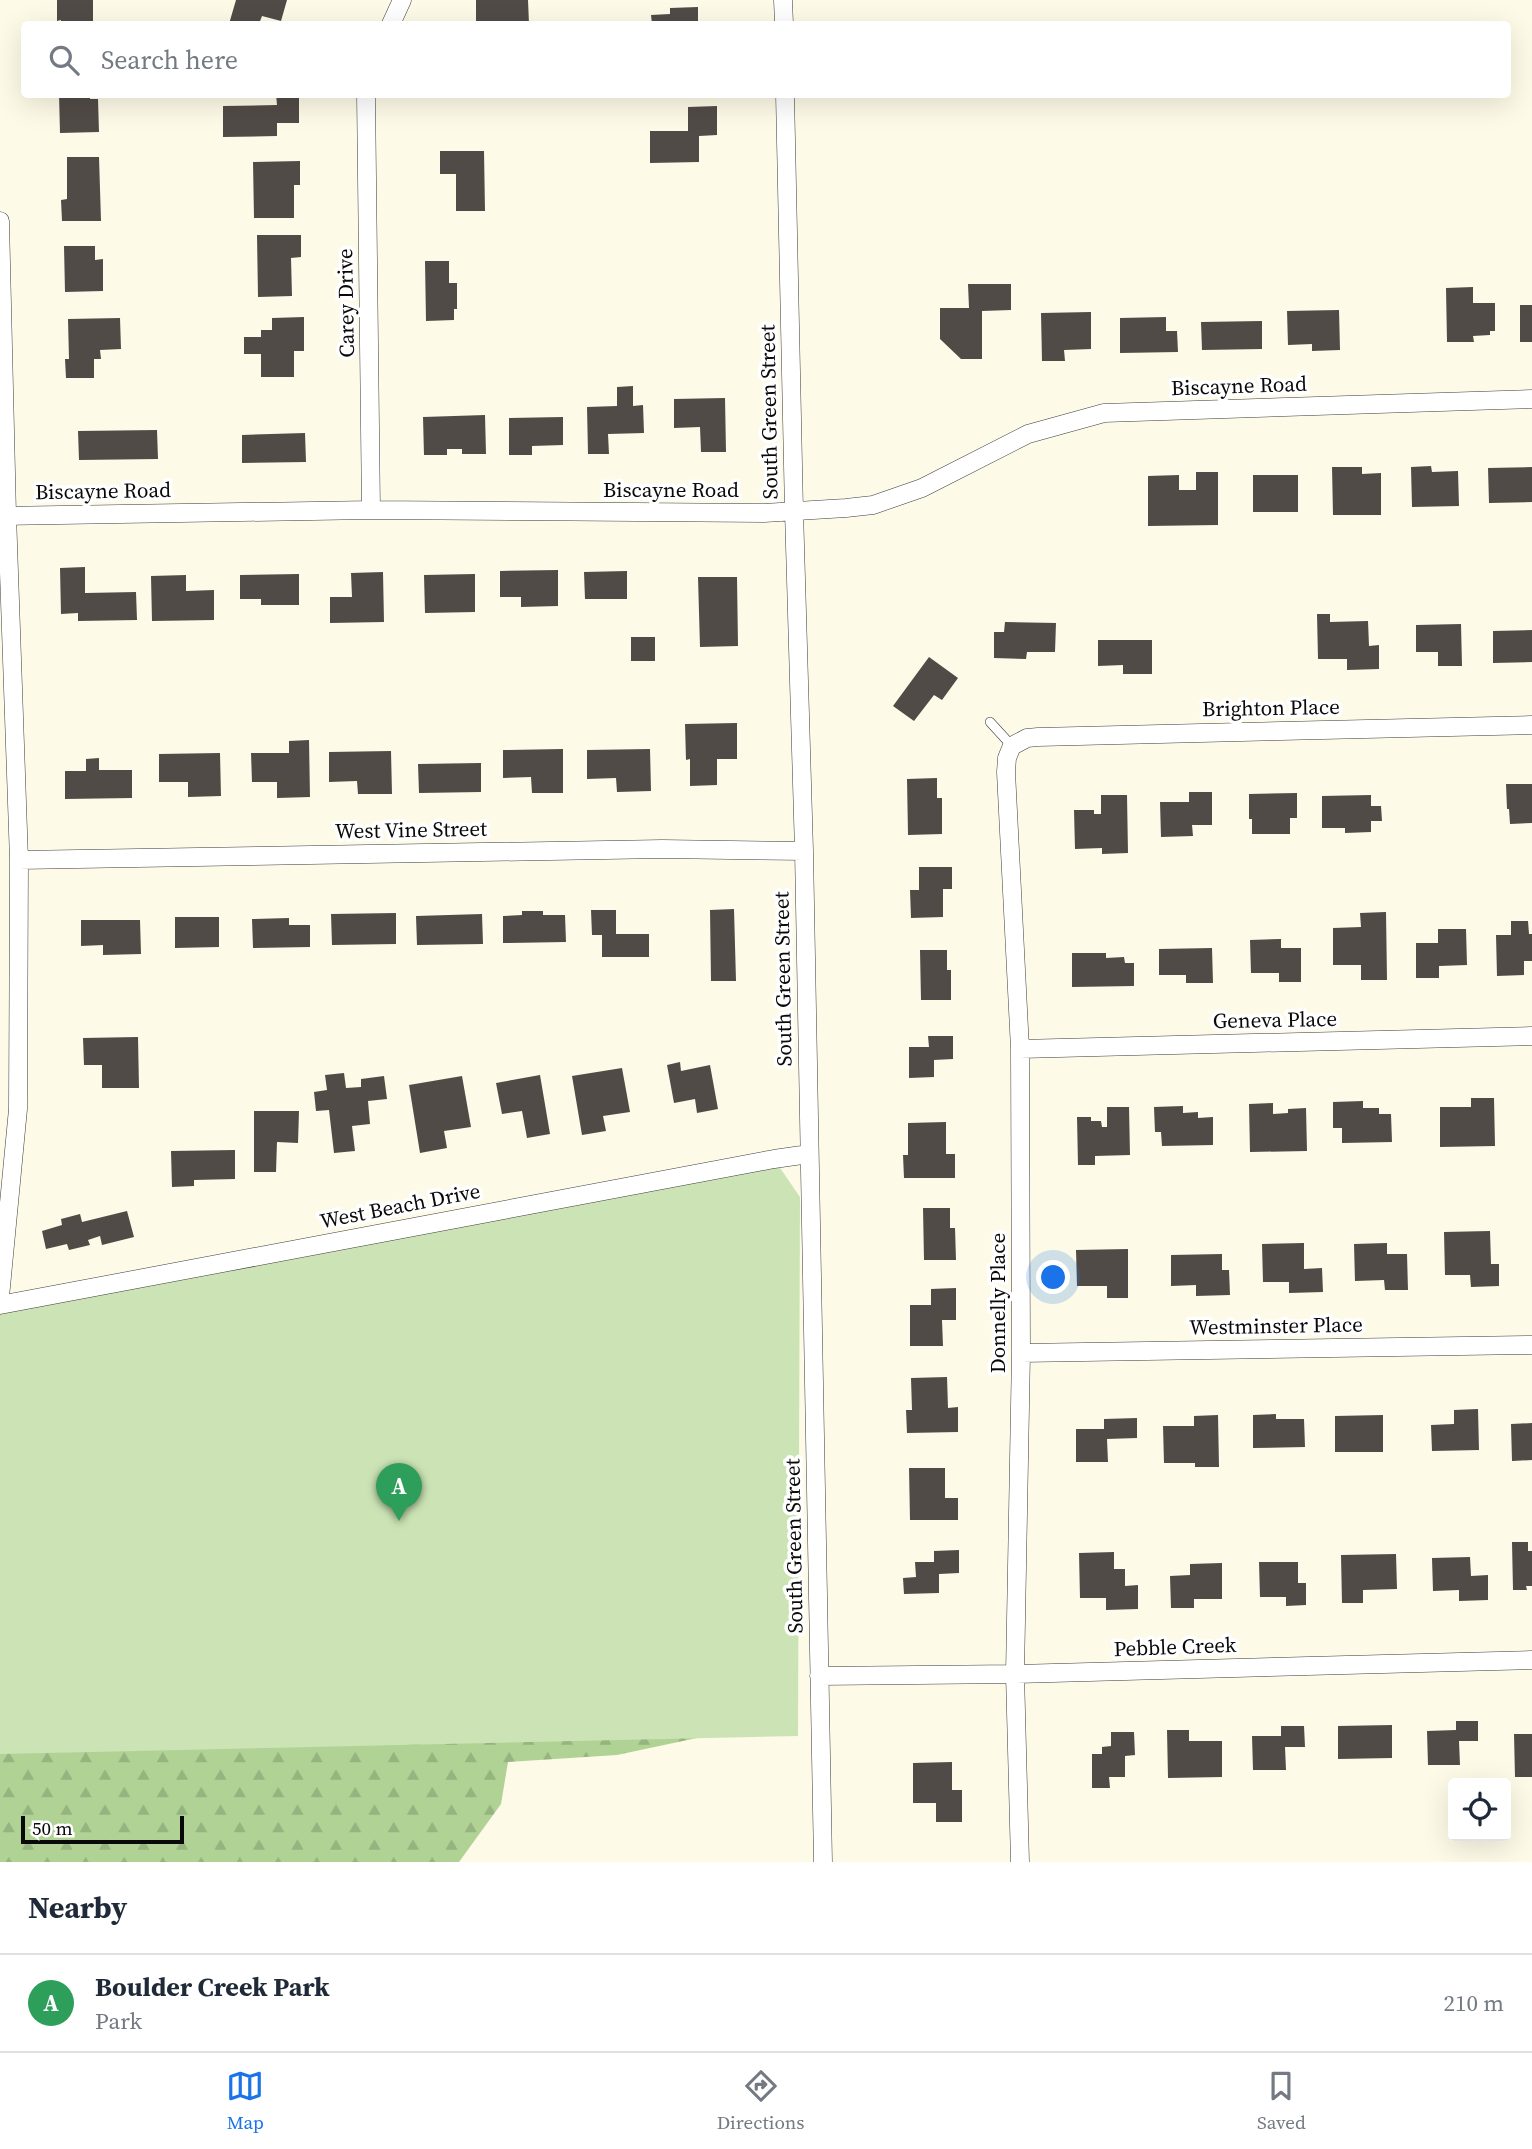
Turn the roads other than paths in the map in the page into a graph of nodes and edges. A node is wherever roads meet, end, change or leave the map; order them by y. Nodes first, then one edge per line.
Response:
1 (402, 0) edge
2 (783, 0) edge
3 (392, 21) edge
4 (784, 21) edge
5 (366, 98) edge
6 (785, 98) edge
7 (0, 221) edge
8 (1532, 399) edge
9 (371, 510) junction
10 (794, 511) junction
11 (3, 515) edge
12 (990, 722) dead end
13 (1532, 725) edge
14 (1012, 746) junction
15 (804, 851) junction
16 (19, 860) junction
17 (1532, 1036) edge
18 (1020, 1049) junction
19 (809, 1154) junction
20 (0, 1297) edge
21 (0, 1305) edge
22 (1532, 1345) edge
23 (1021, 1353) junction
24 (1532, 1660) edge
25 (1015, 1674) junction
26 (819, 1676) junction
27 (823, 1862) edge
28 (1020, 1862) edge

1 - 3 street
2 - 4 street
5 - 9 street, Carey Drive
6 - 10 street, South Green Street
7 - 11 street
8 - 10 street, Biscayne Road
9 - 10 street, Biscayne Road
9 - 11 street, Biscayne Road
10 - 15 street, South Green Street
11 - 16 street
12 - 14 lane
13 - 14 street, Brighton Place
14 - 18 street, Donnelly Place
15 - 16 street, West Vine Street
15 - 19 street, South Green Street
16 - 20 street
17 - 18 street, Geneva Place
18 - 23 street, Donnelly Place
19 - 21 street, West Beach Drive
19 - 26 street, South Green Street
22 - 23 street, Westminster Place
23 - 25 street, Donnelly Place
24 - 25 street, Pebble Creek
25 - 26 street, Pebble Creek
25 - 28 street, Donnelly Place
26 - 27 street, South Green Street

